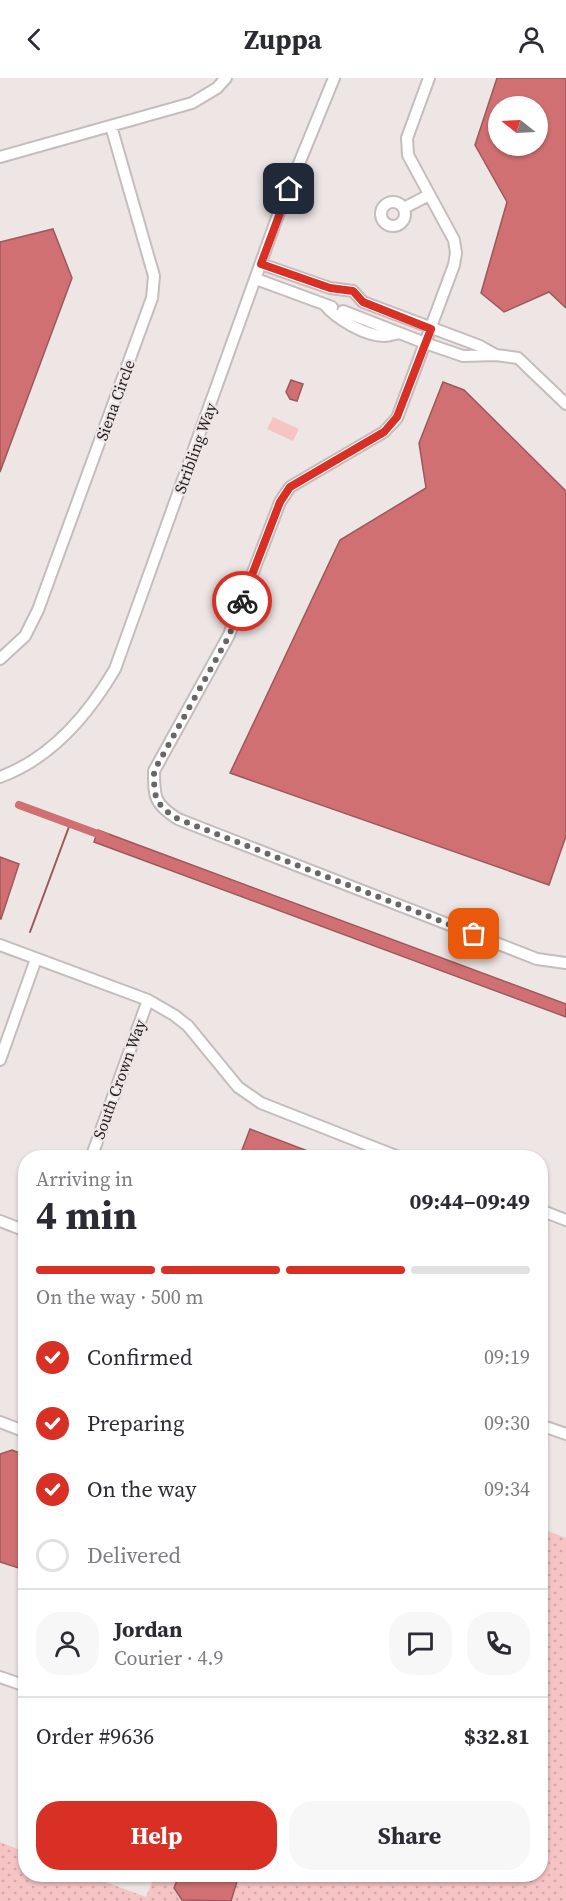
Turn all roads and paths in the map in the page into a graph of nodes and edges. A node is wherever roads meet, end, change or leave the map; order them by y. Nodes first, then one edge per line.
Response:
1 (226, 78) edge
2 (334, 78) edge
3 (429, 78) edge
4 (111, 126) junction
5 (0, 157) edge
6 (429, 195) junction
7 (404, 208) dead end
8 (261, 264) junction
9 (256, 279) junction
10 (360, 298) junction
11 (342, 313) junction
12 (431, 329) junction
13 (425, 343) junction
14 (496, 355) junction
15 (566, 404) edge
16 (0, 659) edge
17 (0, 777) edge
18 (0, 945) edge
19 (36, 959) junction
20 (566, 963) edge
21 (148, 1000) junction
22 (0, 1060) edge
23 (94, 1150) edge
24 (381, 1150) edge
25 (548, 1213) edge
26 (566, 1220) edge
27 (0, 1221) edge
28 (18, 1228) edge
29 (0, 1422) edge
30 (548, 1428) edge
31 (18, 1429) edge
32 (566, 1434) edge
33 (0, 1677) edge
34 (18, 1683) edge

1 - 4 street
2 - 8 street, Stribling Way
3 - 6 street
4 - 5 street
4 - 16 street, Siena Circle
6 - 7 street
6 - 12 street
8 - 9 street, Stribling Way
8 - 10 street
9 - 11 street
9 - 17 street, Stribling Way
10 - 11 street
10 - 12 street
11 - 13 street
12 - 13 street
12 - 14 street
13 - 14 street
13 - 20 street
14 - 15 street
18 - 19 street
19 - 21 street
19 - 22 street
21 - 23 street, South Crown Way
21 - 24 street
25 - 26 street
27 - 28 street
29 - 31 street
30 - 32 street
33 - 34 street

